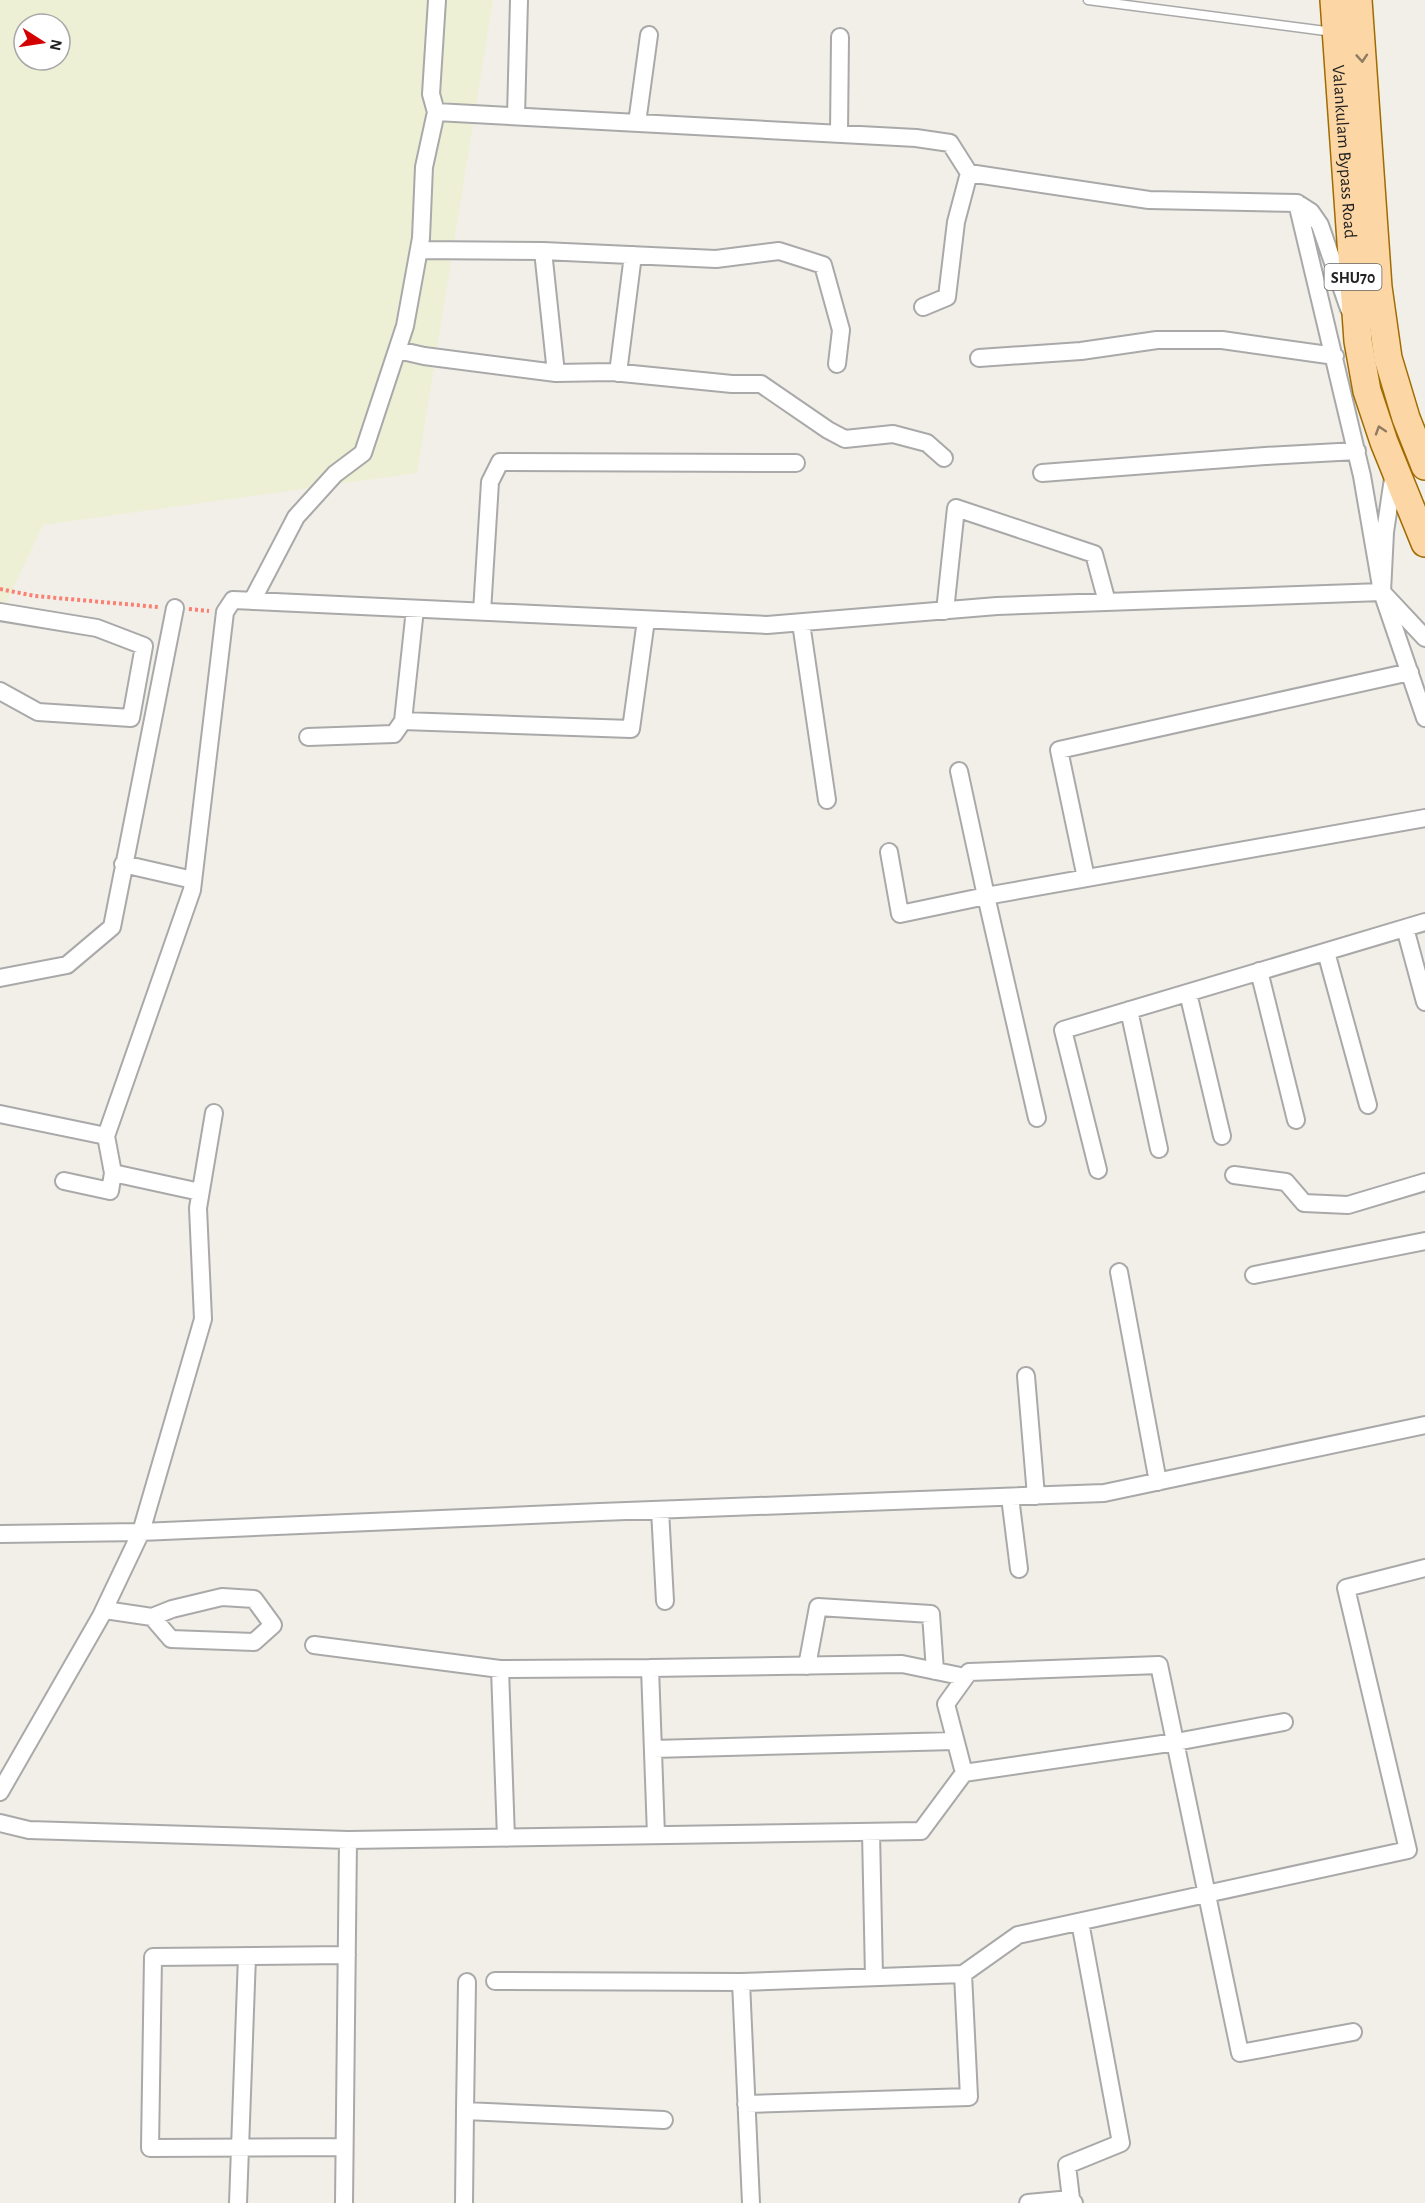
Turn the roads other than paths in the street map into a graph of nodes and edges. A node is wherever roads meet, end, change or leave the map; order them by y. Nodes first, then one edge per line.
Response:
1 (437, 0) edge
2 (519, 0) edge
3 (1088, 0) edge
4 (1334, 0) edge
5 (1358, 0) edge
6 (1336, 32) junction
7 (649, 35) dead end
8 (840, 37) dead end
9 (436, 112) junction
10 (516, 116) junction
11 (637, 123) junction
12 (839, 134) junction
13 (969, 173) junction
14 (1297, 203) junction
15 (418, 250) junction
16 (543, 251) junction
17 (633, 255) junction
18 (922, 307) dead end
19 (1386, 342) junction
20 (1351, 343) junction
21 (398, 350) junction
22 (979, 357) dead end
23 (837, 364) dead end
24 (556, 373) junction
25 (618, 373) junction
26 (1357, 452) junction
27 (944, 458) dead end
28 (796, 463) dead end
29 (1425, 466) edge
30 (1394, 468) junction
31 (1042, 472) dead end
32 (1425, 543) edge
33 (1382, 592) junction
34 (252, 601) junction
35 (1107, 602) junction
36 (175, 608) road end
37 (415, 609) junction
38 (945, 611) junction
39 (0, 612) edge
40 (482, 612) junction
41 (646, 620) junction
42 (801, 623) junction
43 (1425, 638) edge
44 (1410, 672) junction
45 (0, 691) edge
46 (1425, 718) edge
47 (403, 721) junction
48 (308, 737) dead end
49 (959, 771) dead end
50 (828, 800) dead end
51 (1425, 818) edge
52 (889, 852) dead end
53 (123, 864) junction
54 (1086, 878) junction
55 (193, 880) junction
56 (986, 896) junction
57 (1425, 922) edge
58 (1405, 928) junction
59 (1326, 952) junction
60 (1259, 972) junction
61 (0, 978) edge
62 (1188, 993) junction
63 (1425, 1002) edge
64 (1128, 1010) junction
65 (1368, 1105) dead end
66 (214, 1113) dead end
67 (0, 1114) edge
68 (1037, 1118) dead end
69 (1296, 1120) dead end
70 (106, 1136) junction
71 (1222, 1136) dead end
72 (1159, 1149) dead end
73 (1098, 1170) dead end
74 (114, 1173) junction
75 (1234, 1175) dead end
76 (64, 1181) dead end
77 (1425, 1182) edge
78 (200, 1192) junction
79 (1425, 1241) edge
80 (1119, 1272) dead end
81 (1254, 1275) dead end
82 (1026, 1376) dead end
83 (1425, 1425) edge
84 (1158, 1482) junction
85 (1036, 1496) junction
86 (1010, 1497) junction
87 (660, 1510) junction
88 (141, 1532) junction
89 (0, 1533) edge
90 (1425, 1568) edge
91 (1018, 1569) dead end
92 (665, 1601) dead end
93 (105, 1610) junction
94 (152, 1617) junction
95 (314, 1645) dead end
96 (807, 1666) junction
97 (650, 1668) junction
98 (500, 1669) junction
99 (935, 1671) junction
100 (965, 1677) junction
101 (1284, 1722) dead end
102 (955, 1741) junction
103 (1176, 1742) junction
104 (653, 1749) junction
105 (964, 1773) junction
106 (0, 1792) edge
107 (0, 1824) edge
108 (871, 1832) junction
109 (656, 1835) junction
110 (506, 1838) junction
111 (348, 1840) junction
112 (1207, 1894) junction
113 (1080, 1922) junction
114 (347, 1955) junction
115 (247, 1956) junction
116 (963, 1974) junction
117 (874, 1977) junction
118 (467, 1982) dead end
119 (495, 1982) dead end
120 (741, 1982) junction
121 (1353, 2032) dead end
122 (746, 2104) junction
123 (465, 2111) junction
124 (664, 2120) dead end
125 (344, 2147) junction
126 (240, 2148) junction
127 (1073, 2201) edge
128 (238, 2203) edge
129 (344, 2203) edge
130 (464, 2203) edge
131 (751, 2203) edge
132 (1028, 2203) edge

1 - 9 street
2 - 10 street
3 - 6 lane
4 - 6 main road, Valankulam Bypass Road / SHU70
5 -> 19 main road, Valankulam Bypass Road / SHU70
6 - 20 main road, Valankulam Bypass Road / SHU70
7 - 11 street
8 - 12 street
9 - 10 street
9 - 15 street
10 - 11 street
11 - 12 street
12 - 13 street
13 - 14 street
13 - 18 street
14 - 20 street
14 - 20 street
15 - 16 street
15 - 21 street
16 - 17 street
16 - 24 street
17 - 23 street
17 - 25 street
19 - 20 main road
19 - 29 main road, Valankulam Bypass Road / SHU70
20 - 22 street
20 - 26 street
30 -> 20 main road, Valankulam Bypass Road / SHU70
21 - 24 street
21 - 34 street
24 - 25 street
25 - 27 street
26 - 31 street
26 - 33 street
28 - 40 street
30 - 32 main road, Valankulam Bypass Road / SHU70
30 - 33 street
33 - 35 street
33 - 43 street
33 - 44 street
34 - 37 street
34 - 55 street
35 - 38 street
35 - 38 street
36 - 53 street
37 - 40 street
37 - 47 street
38 - 42 street
39 - 45 street
40 - 41 street
41 - 42 street
41 - 47 street
42 - 50 street
44 - 46 street
44 - 54 street
47 - 48 street
49 - 56 street
51 - 54 street
52 - 56 street
53 - 55 street
53 - 61 street
54 - 56 street
55 - 70 street
56 - 68 street
57 - 58 street
58 - 59 street
58 - 63 street
59 - 60 street
59 - 65 street
60 - 62 street
60 - 69 street
62 - 64 street
62 - 71 street
64 - 72 street
64 - 73 street
66 - 78 street
67 - 70 street
70 - 74 street
74 - 76 street
74 - 78 street
75 - 77 street
78 - 88 street
79 - 81 street
80 - 84 street
82 - 85 street
83 - 84 street
84 - 85 street
85 - 86 street
86 - 87 street
86 - 91 street
87 - 88 street
87 - 92 street
88 - 89 street
88 - 93 street
90 - 112 street
93 - 94 street
93 - 106 street
94 - 94 street
95 - 98 street
96 - 97 street
96 - 99 street
96 - 99 street
97 - 98 street
97 - 104 street
98 - 110 street
99 - 100 street
100 - 102 street
100 - 103 street
101 - 103 street
102 - 104 street
102 - 105 street
103 - 105 street
103 - 112 street
104 - 109 street
105 - 108 street
107 - 111 street
108 - 109 street
108 - 117 street
109 - 110 street
110 - 111 street
111 - 114 street
112 - 113 street
112 - 121 street
113 - 116 street
113 - 127 street
114 - 115 street
114 - 125 street
115 - 126 street
115 - 126 street
116 - 117 street
116 - 122 street
117 - 120 street
118 - 123 street
119 - 120 street
120 - 122 street
122 - 131 street
123 - 124 street
123 - 130 street
125 - 126 street
125 - 129 street
126 - 128 street
127 - 132 street

